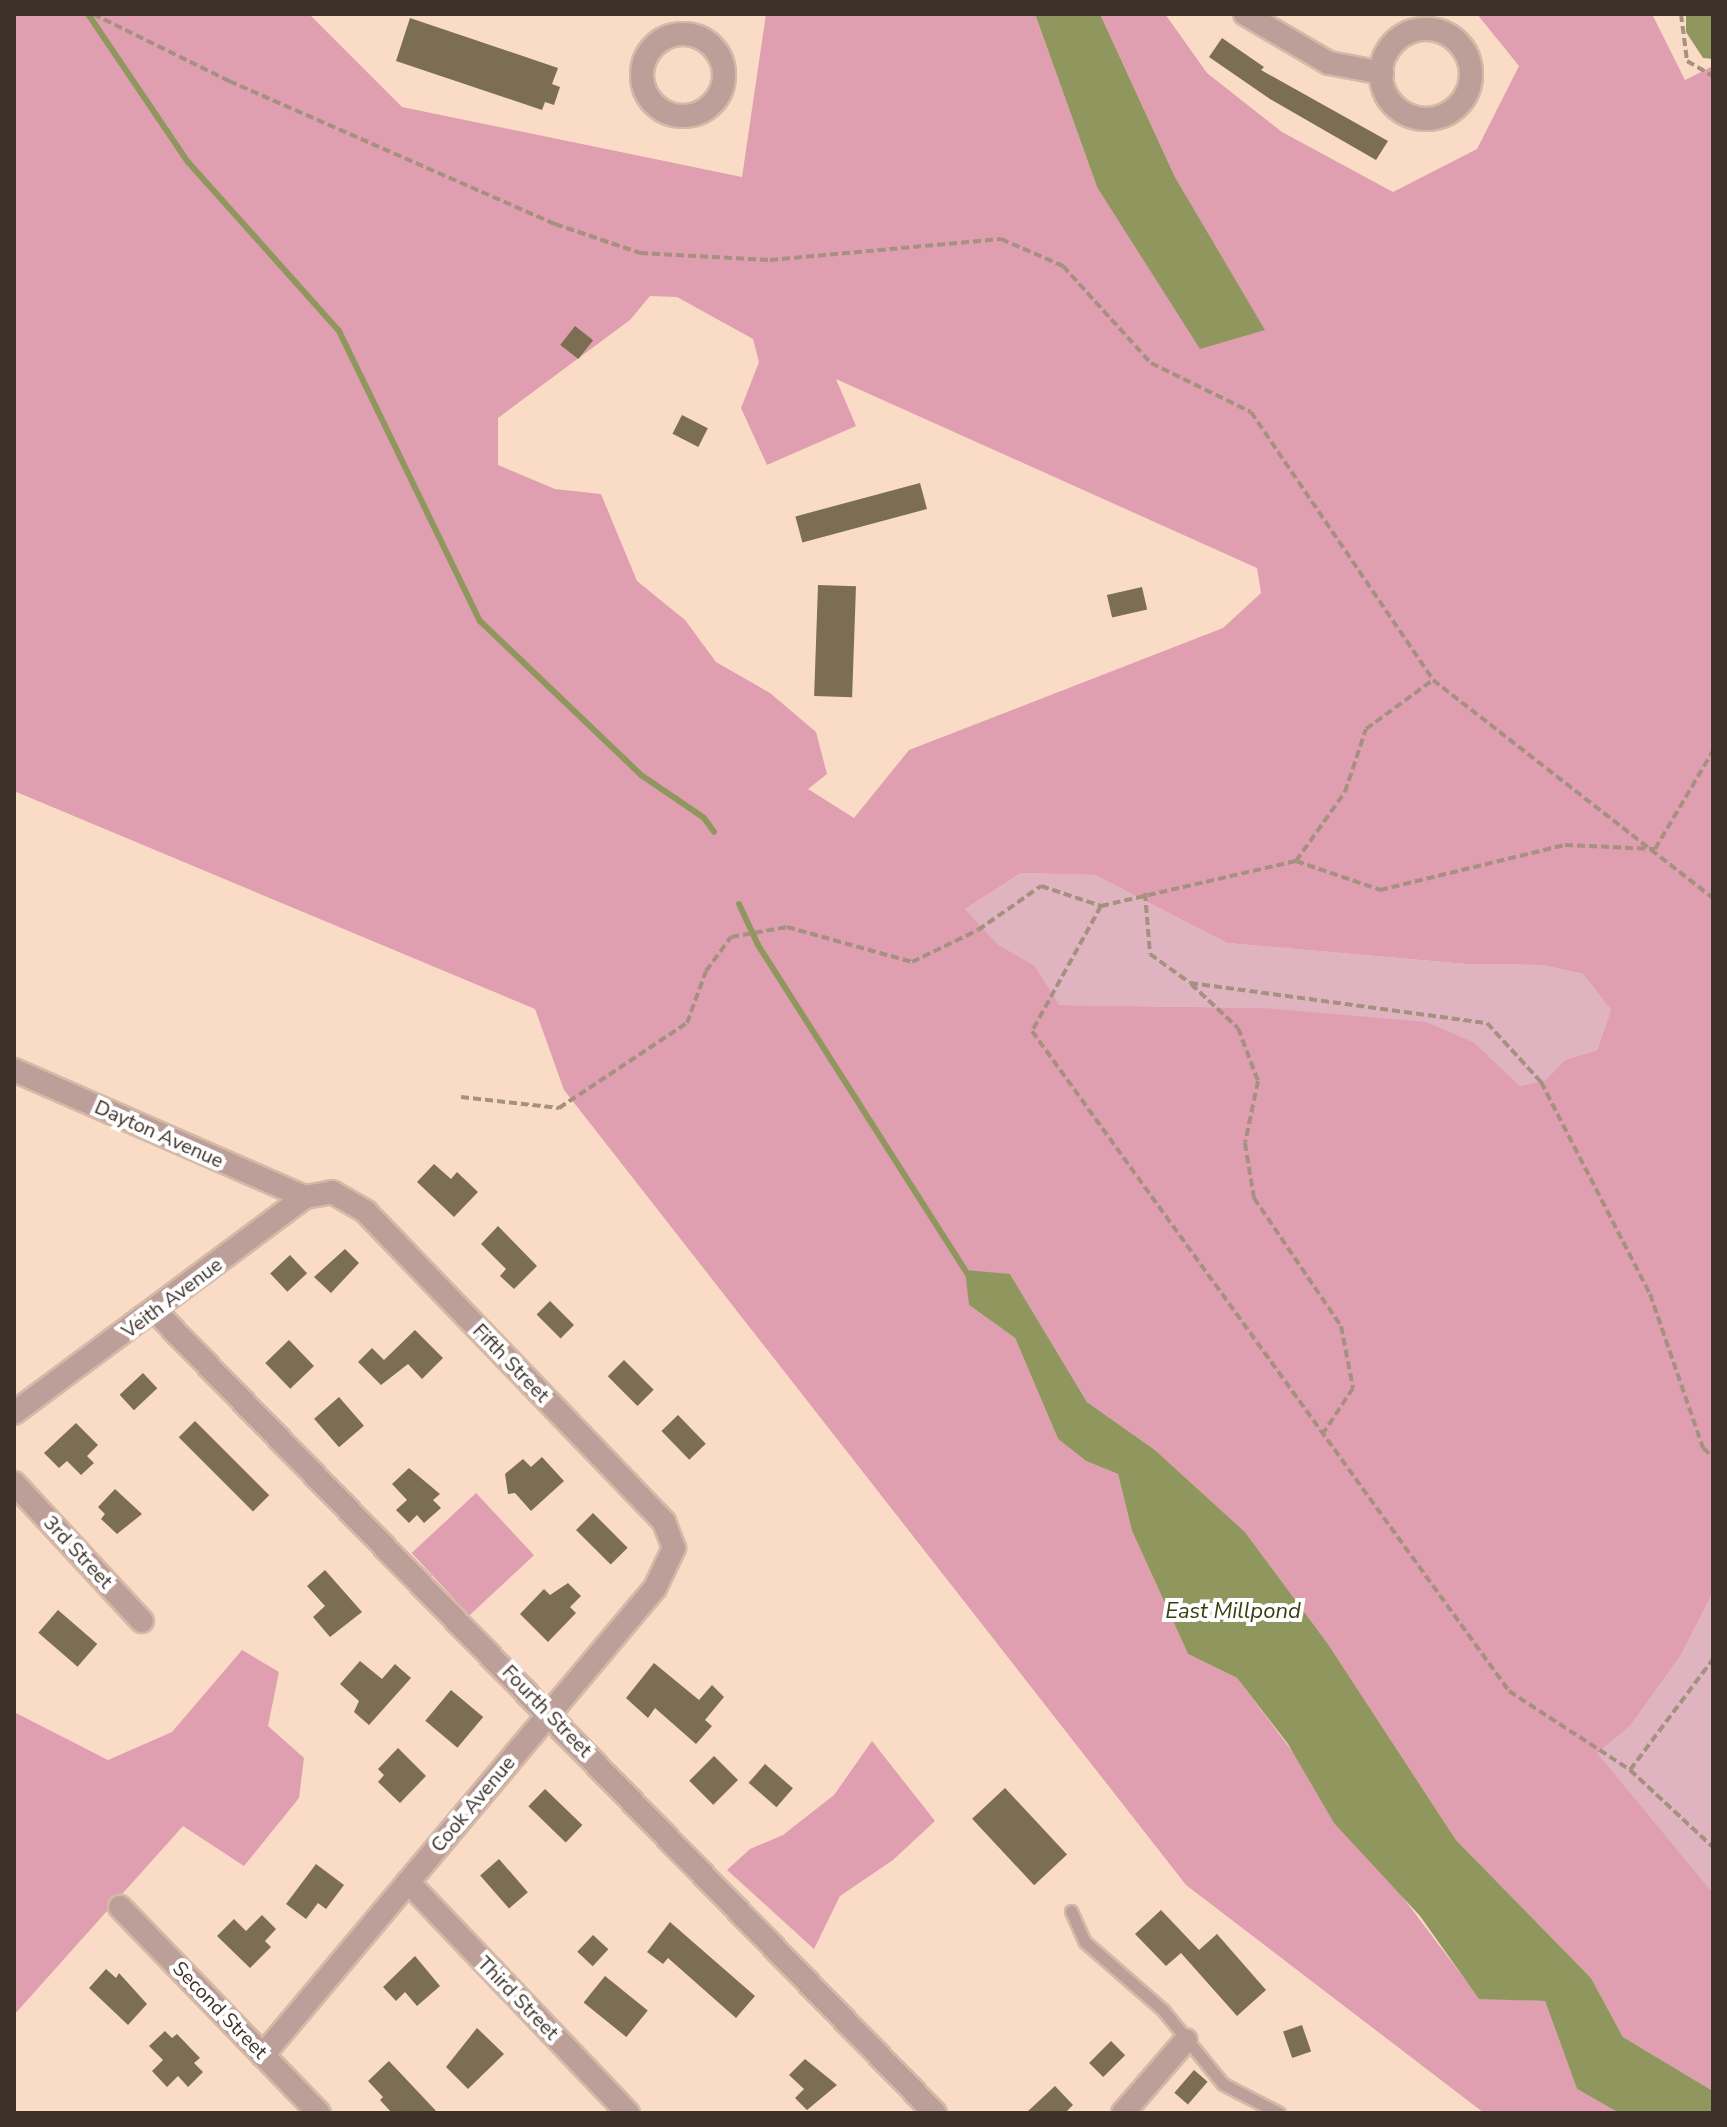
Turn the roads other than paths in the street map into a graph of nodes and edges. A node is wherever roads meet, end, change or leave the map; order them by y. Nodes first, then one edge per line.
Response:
1 (1245, 14) edge
2 (1382, 73) junction
3 (14, 1070) edge
4 (332, 1192) joint
5 (305, 1197) junction
6 (156, 1312) junction
7 (14, 1413) edge
8 (14, 1483) edge
9 (674, 1548) joint
10 (142, 1621) dead end
11 (550, 1713) junction
12 (408, 1882) junction
13 (120, 1907) dead end
14 (1071, 1911) dead end
15 (1186, 2040) junction
16 (263, 2055) junction
17 (319, 2113) edge
18 (628, 2113) edge
19 (935, 2113) edge
20 (1123, 2113) edge
21 (1279, 2113) edge

1 - 2 street
2 - 2 street
3 - 5 street, Dayton Avenue
4 - 5 street, Veith Avenue
4 - 9 street, Fifth Street
5 - 6 street, Veith Avenue
6 - 7 street, Veith Avenue
6 - 11 street, Fourth Street
8 - 10 street, 3rd Street
9 - 11 street, Cook Avenue
11 - 12 street, Cook Avenue
11 - 19 street, Fourth Street
12 - 16 street, Cook Avenue
12 - 18 street, Third Street
13 - 16 street, Second Street
14 - 15 lane
15 - 20 street
15 - 21 lane
16 - 17 street, Second Street

